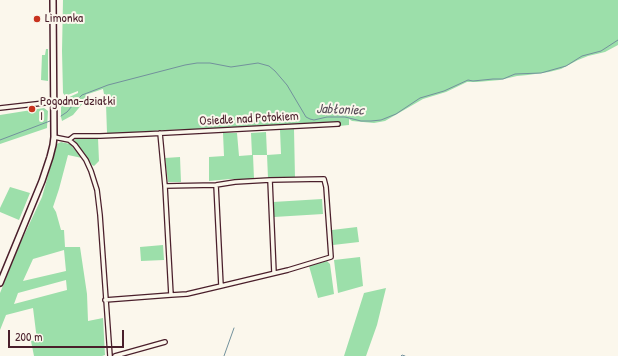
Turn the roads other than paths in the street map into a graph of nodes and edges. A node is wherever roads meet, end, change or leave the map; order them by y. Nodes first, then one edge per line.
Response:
1 (53, 0) edge
2 (53, 102) junction
3 (0, 108) edge
4 (338, 124) dead end
5 (160, 133) junction
6 (54, 137) junction
7 (68, 140) junction
8 (270, 180) junction
9 (216, 184) junction
10 (165, 186) junction
11 (274, 273) junction
12 (0, 283) edge
13 (220, 286) junction
14 (171, 295) junction
15 (105, 300) junction
16 (165, 342) dead end
17 (110, 356) edge
18 (115, 356) edge

1 - 2 street
2 - 3 street
2 - 6 street
4 - 5 street, Osiedle nad Potokiem
5 - 7 street, Osiedle nad Potokiem
5 - 10 street
6 - 7 street
6 - 12 street
7 - 15 street
8 - 9 street
8 - 11 street
8 - 11 street
9 - 10 street
9 - 13 street
10 - 14 street
11 - 13 street
13 - 14 street
14 - 15 street
15 - 17 street
16 - 18 street

